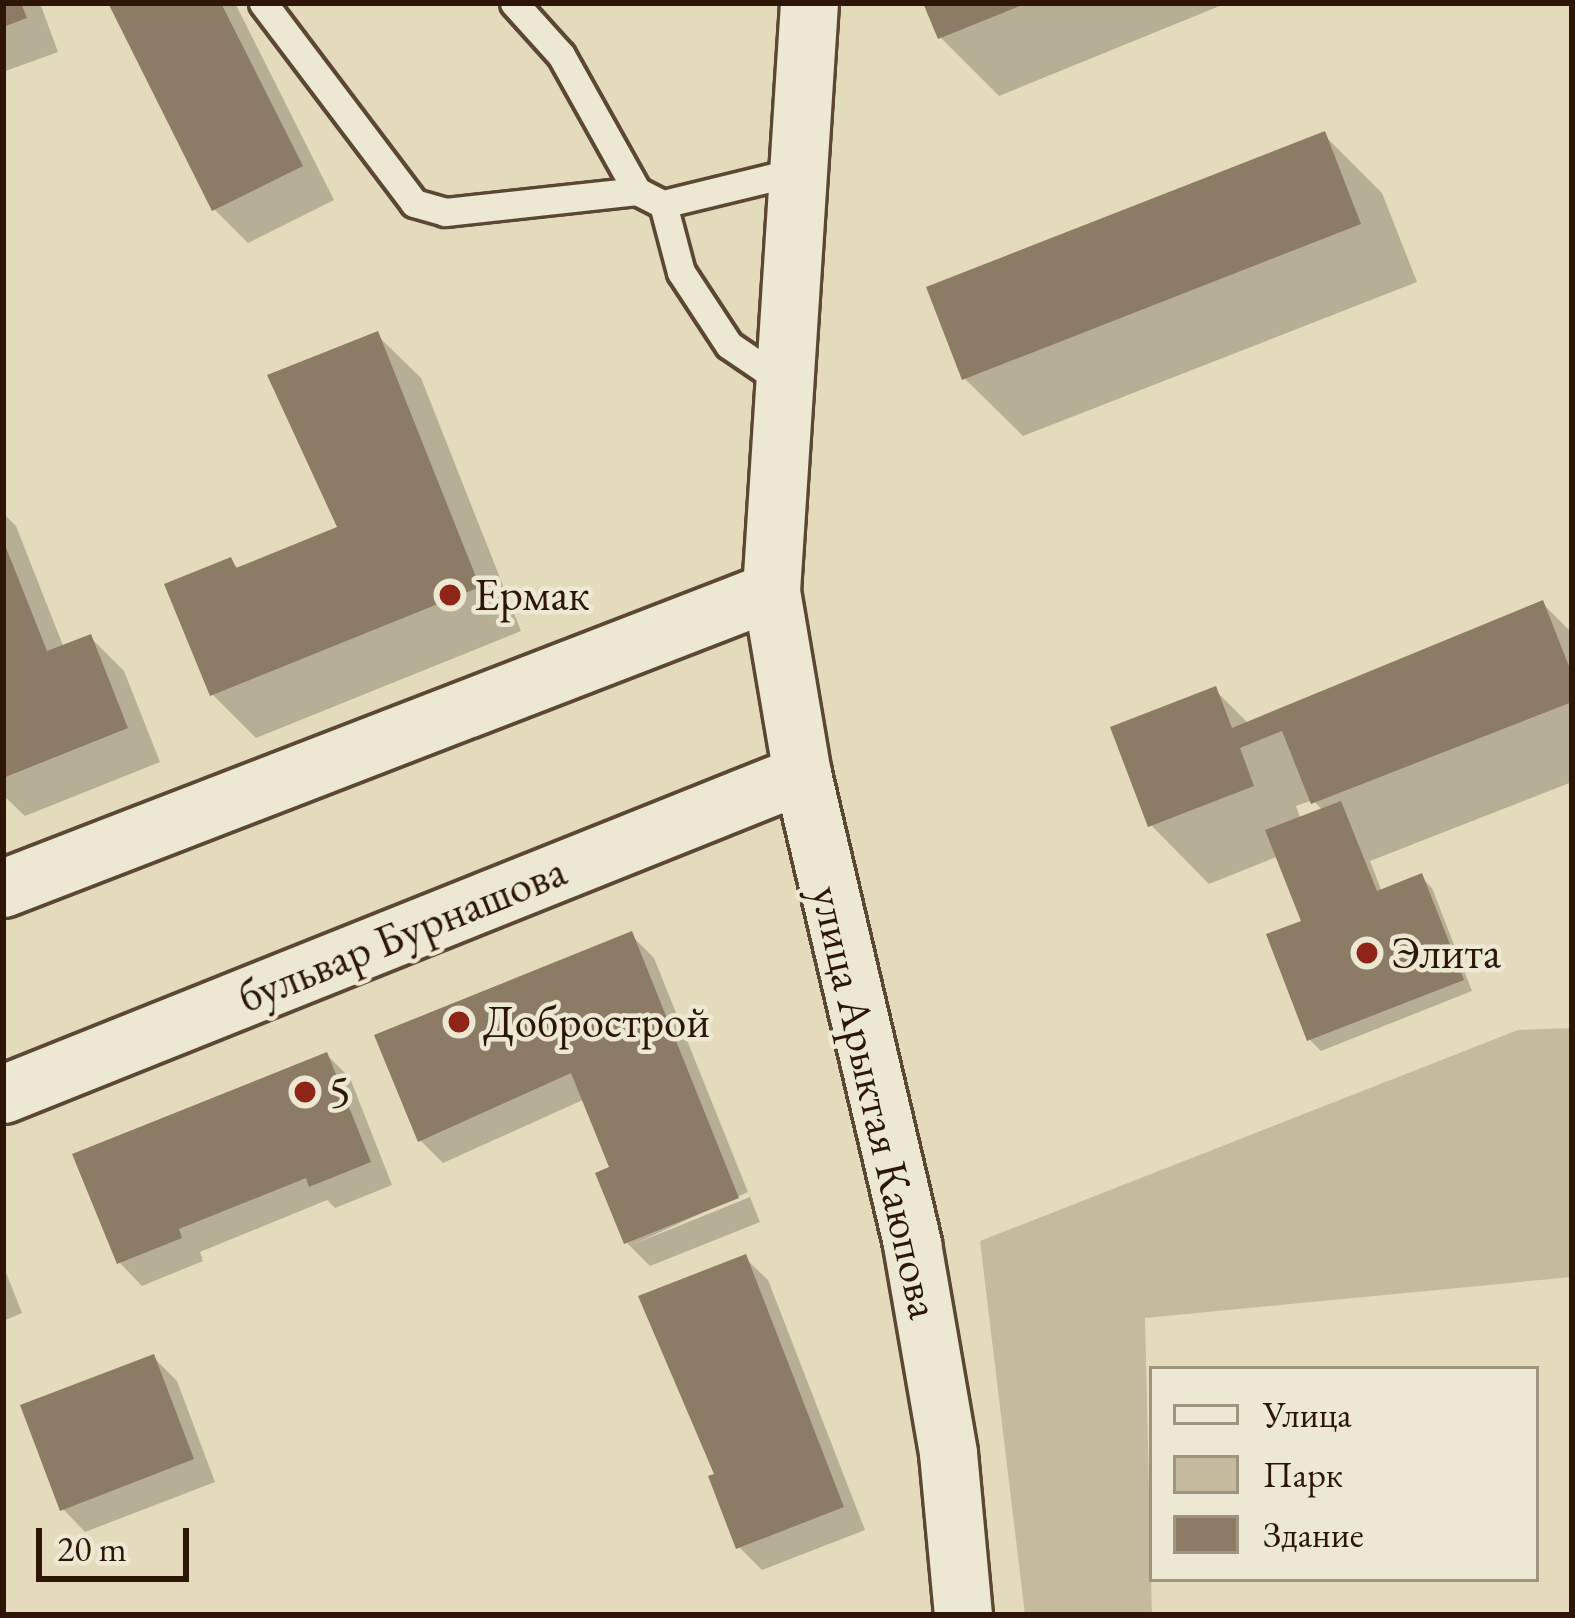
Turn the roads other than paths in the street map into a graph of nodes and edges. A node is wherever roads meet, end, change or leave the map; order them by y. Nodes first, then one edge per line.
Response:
1 (263, 3) edge
2 (514, 3) edge
3 (809, 3) edge
4 (798, 171) junction
5 (637, 191) junction
6 (663, 204) junction
7 (784, 383) junction
8 (771, 591) junction
9 (802, 774) junction
10 (3, 887) edge
11 (3, 1094) edge
12 (963, 1615) edge

1 - 5 lane
2 - 5 lane
3 - 4 street, улица Арыктая Каюпова
4 - 6 lane
4 - 7 street, улица Арыктая Каюпова
5 - 6 lane
6 - 7 lane
7 - 8 street, улица Арыктая Каюпова
8 - 9 street, улица Арыктая Каюпова
8 - 10 street
9 - 11 street, бульвар Бурнашова
9 - 12 street, улица Арыктая Каюпова

